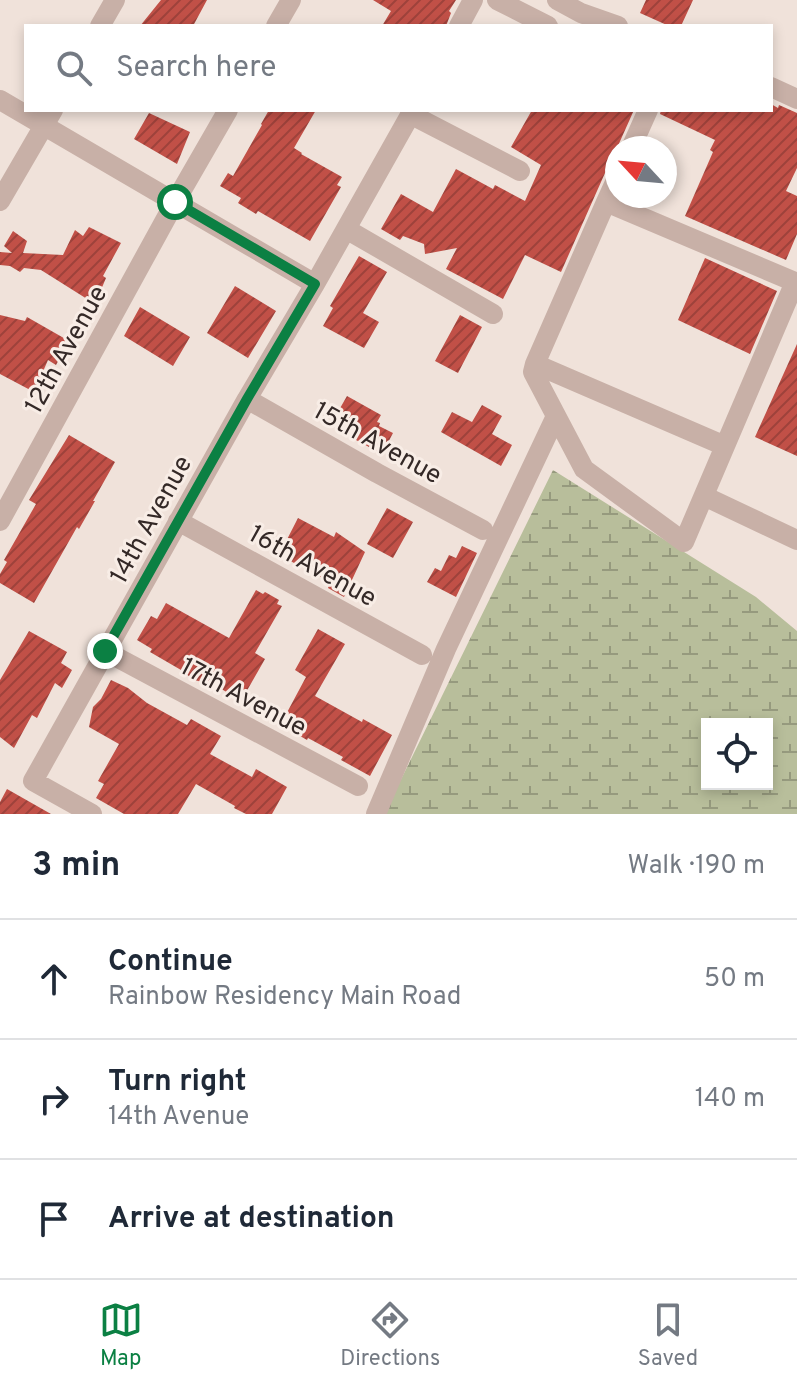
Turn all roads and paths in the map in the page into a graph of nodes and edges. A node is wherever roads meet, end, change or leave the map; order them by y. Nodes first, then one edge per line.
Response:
1 (115, 0) edge
2 (291, 0) edge
3 (473, 0) edge
4 (497, 0) edge
5 (557, 0) edge
6 (584, 6) edge
7 (101, 24) edge
8 (277, 24) edge
9 (460, 24) edge
10 (544, 24) edge
11 (615, 24) edge
12 (773, 88) edge
13 (797, 99) edge
14 (0, 100) edge
15 (24, 109) edge
16 (227, 112) edge
17 (411, 112) edge
18 (647, 112) edge
19 (48, 118) edge
20 (636, 136) edge
21 (520, 171) dead end
22 (0, 201) edge
23 (175, 202) junction
24 (605, 204) edge
25 (620, 208) edge
26 (346, 229) junction
27 (315, 284) junction
28 (493, 314) dead end
29 (535, 364) junction
30 (247, 399) junction
31 (556, 416) junction
32 (725, 446) junction
33 (704, 496) junction
34 (0, 521) edge
35 (178, 521) junction
36 (483, 530) dead end
37 (797, 540) edge
38 (105, 651) junction
39 (422, 655) dead end
40 (358, 786) dead end
41 (92, 814) edge
42 (376, 814) edge

1 - 7 street
2 - 8 street
3 - 9 street
4 - 10 street
5 - 6 street
6 - 11 street
12 - 13 street
14 - 15 street
16 - 23 street, 12th Avenue
17 - 21 street
17 - 26 street, 14th Avenue
18 - 20 street
19 - 22 street
19 - 23 street
23 - 27 street
23 - 34 street, 12th Avenue
24 - 29 street
25 - 32 street
26 - 27 street, 14th Avenue
26 - 28 street
27 - 30 street, 14th Avenue
29 - 31 street
29 - 32 street
30 - 35 street, 14th Avenue
30 - 36 street, 15th Avenue
31 - 33 street
31 - 42 street
32 - 33 street
33 - 37 street
35 - 38 street, 14th Avenue
35 - 39 street, 16th Avenue
38 - 40 street, 17th Avenue
38 - 41 street, 14th Avenue

